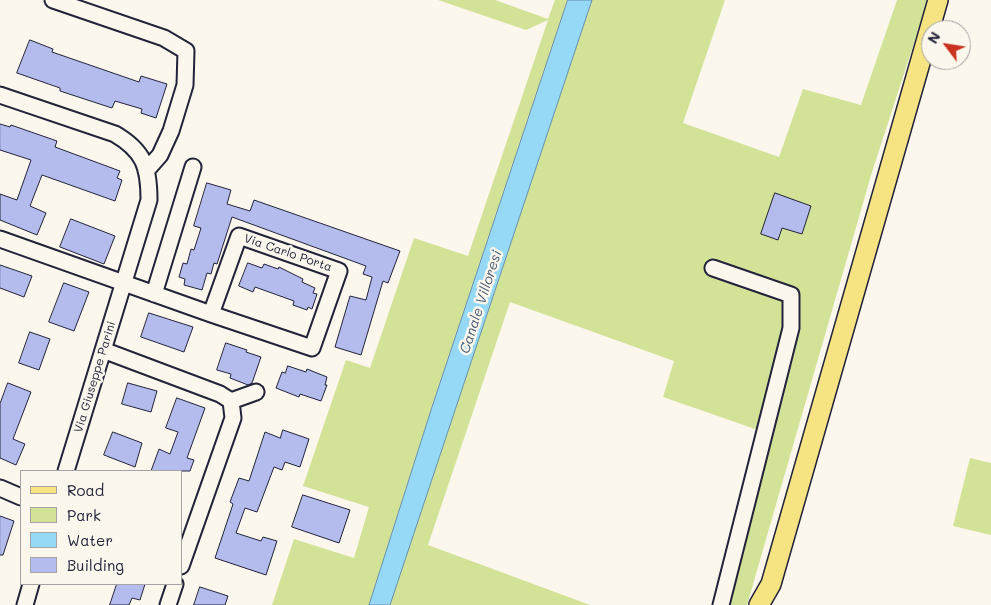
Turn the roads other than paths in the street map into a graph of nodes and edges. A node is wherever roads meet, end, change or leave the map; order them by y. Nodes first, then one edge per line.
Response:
1 (53, 0) edge
2 (938, 0) edge
3 (0, 95) edge
4 (193, 167) dead end
5 (146, 171) junction
6 (0, 239) edge
7 (712, 268) dead end
8 (124, 283) junction
9 (154, 294) junction
10 (211, 314) junction
11 (103, 350) junction
12 (256, 392) dead end
13 (231, 402) junction
14 (66, 470) edge
15 (0, 488) edge
16 (20, 497) edge
17 (182, 563) edge
18 (771, 584) junction
19 (31, 585) edge
20 (175, 585) edge
21 (25, 605) edge
22 (168, 605) edge
23 (720, 605) edge
24 (759, 605) edge
25 (775, 605) edge

1 - 5 street
2 - 18 main road
3 - 5 street, Via Giuseppe Parini
4 - 9 street
5 - 8 street, Via Giuseppe Parini
6 - 8 street
7 - 23 street
8 - 9 street
8 - 11 street, Via Giuseppe Parini
9 - 10 street
10 - 10 street, Via Carlo Porta
11 - 13 street
11 - 14 street, Via Giuseppe Parini
12 - 13 street
13 - 17 street
15 - 16 street
18 - 24 main road
18 - 25 main road
19 - 21 street
20 - 22 street

